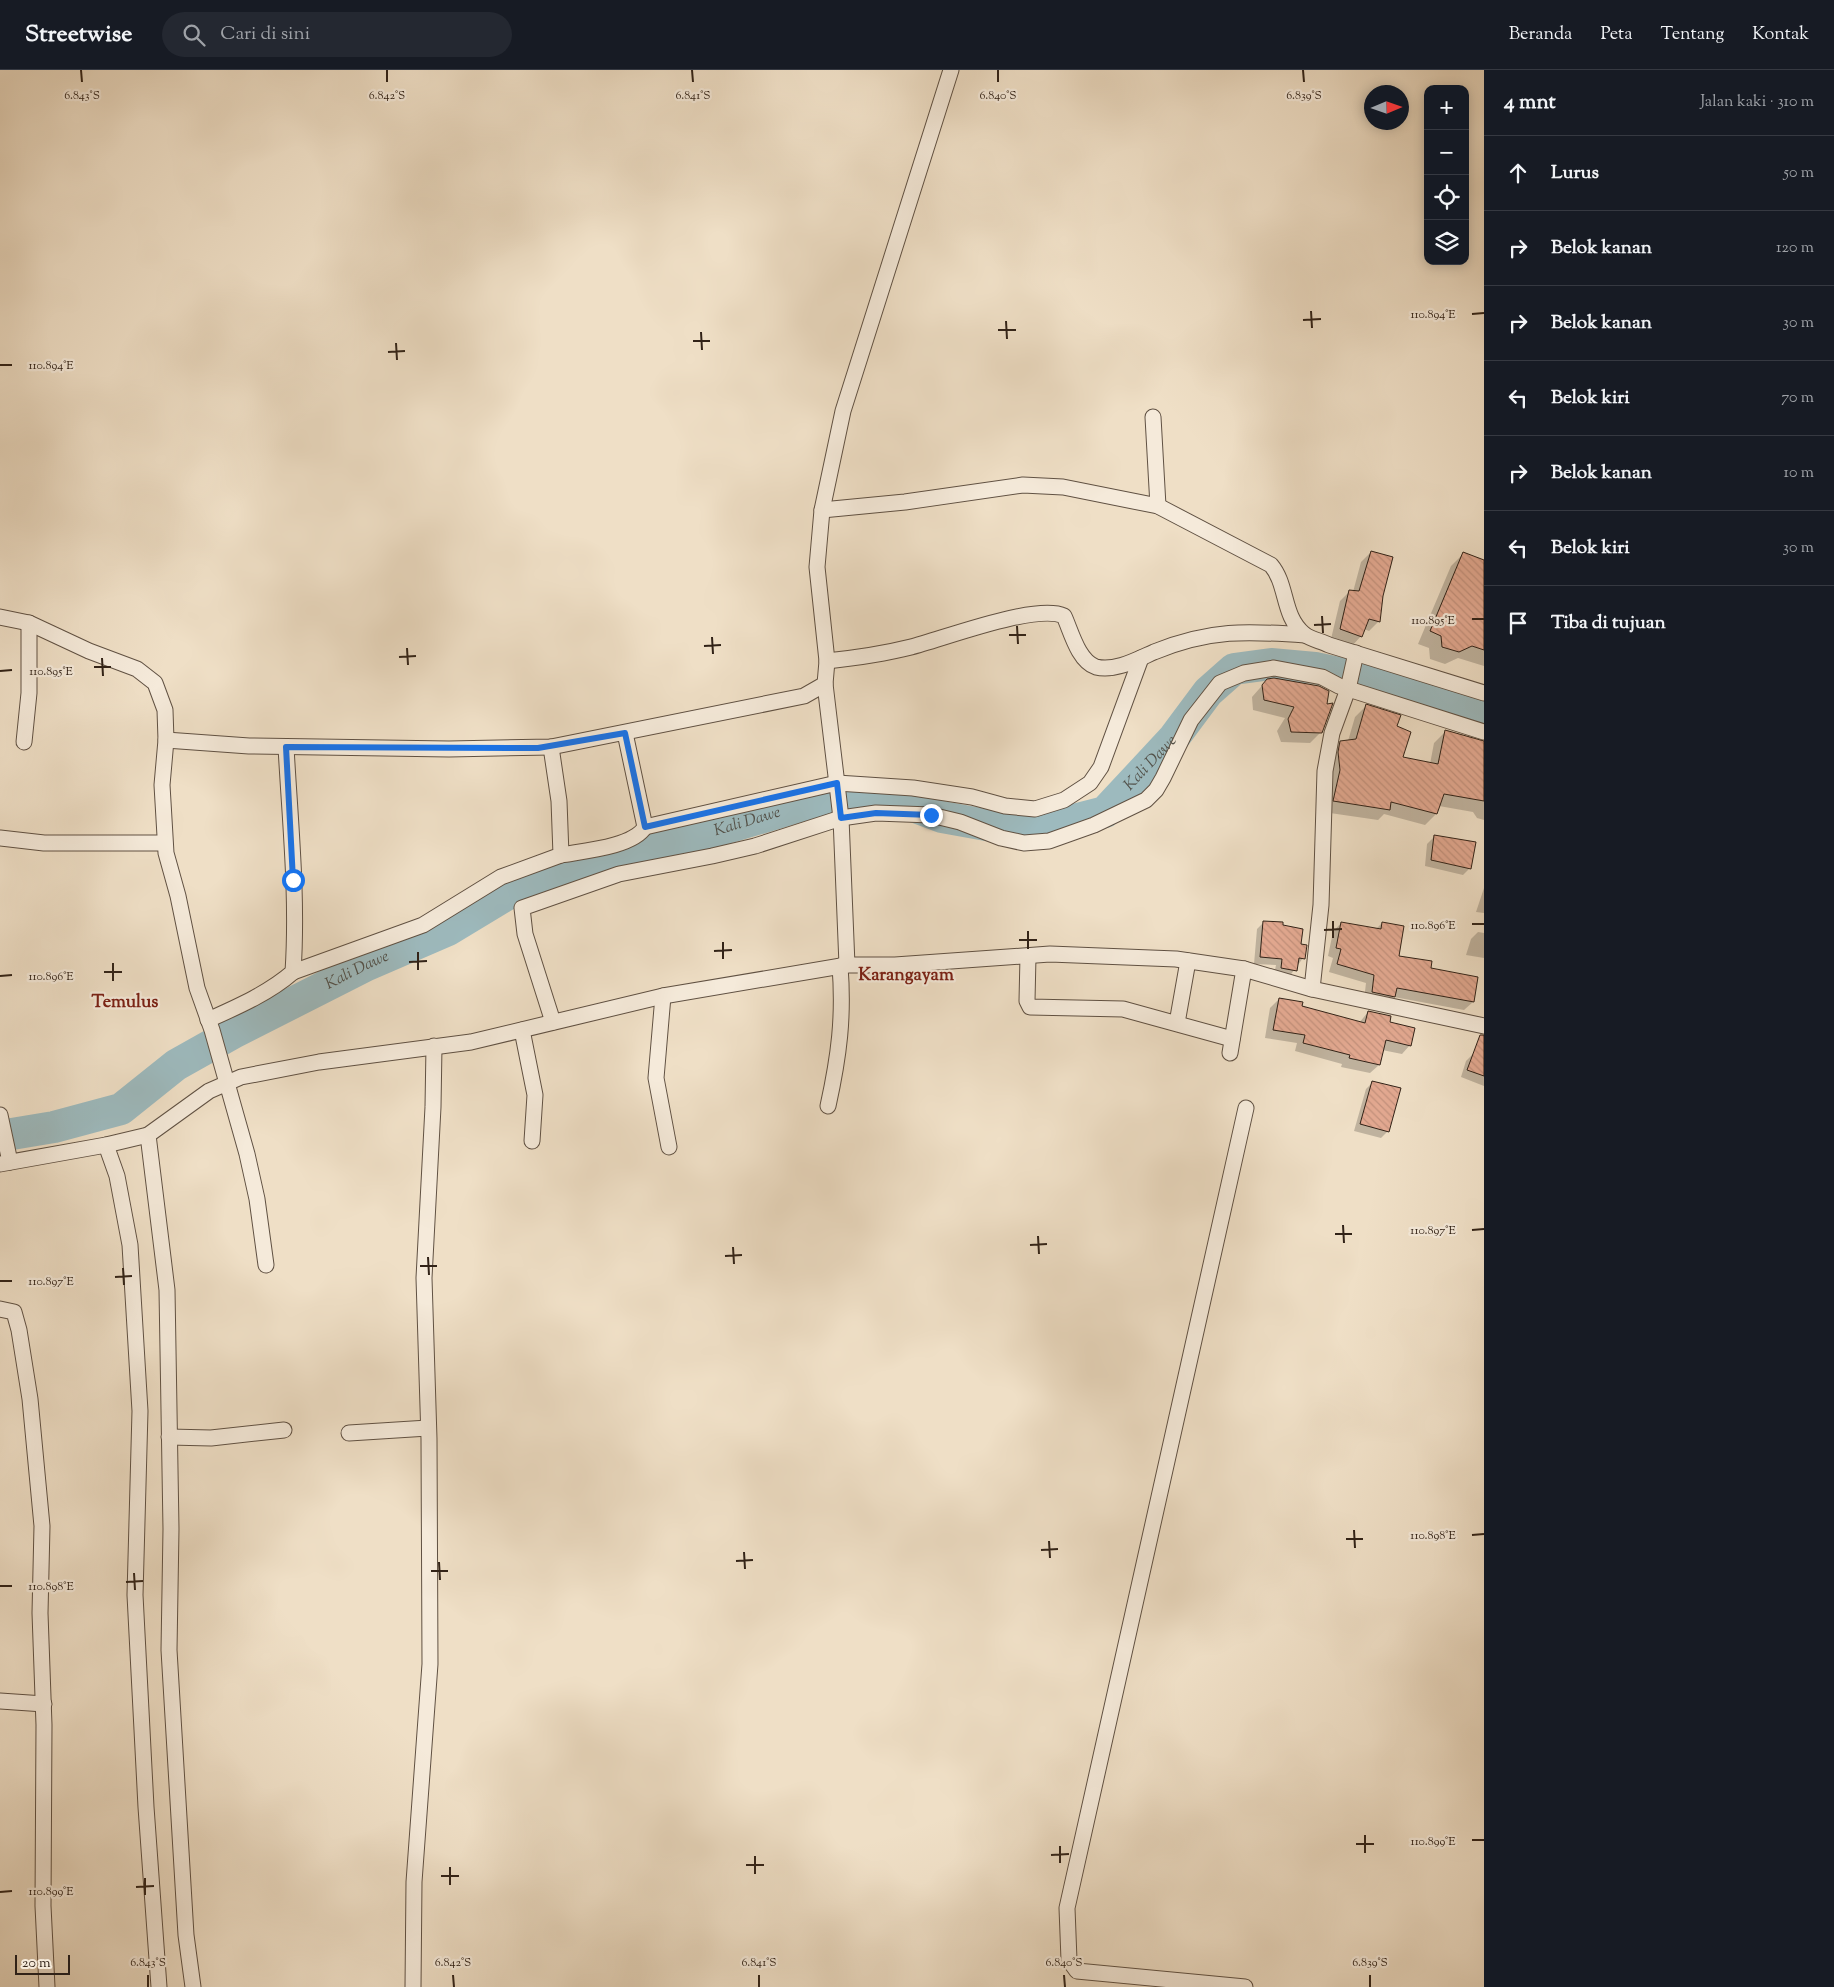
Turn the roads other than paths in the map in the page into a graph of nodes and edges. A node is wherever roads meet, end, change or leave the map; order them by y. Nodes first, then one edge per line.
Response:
1 (951, 70) edge
2 (1153, 417) dead end
3 (1158, 506) junction
4 (822, 510) junction
5 (0, 617) edge
6 (29, 624) junction
7 (1305, 635) junction
8 (1141, 658) junction
9 (827, 661) junction
10 (1352, 672) junction
11 (825, 684) junction
12 (1484, 694) edge
13 (1484, 732) edge
14 (625, 733) junction
15 (166, 740) junction
16 (24, 742) dead end
17 (286, 747) junction
18 (551, 748) junction
19 (837, 785) junction
20 (840, 812) junction
21 (645, 827) junction
22 (0, 838) edge
23 (164, 843) junction
24 (562, 855) junction
25 (1028, 956) junction
26 (1188, 961) junction
27 (843, 966) junction
28 (1244, 969) junction
29 (292, 972) junction
30 (1312, 989) junction
31 (663, 996) junction
32 (553, 1022) junction
33 (1177, 1023) junction
34 (210, 1025) junction
35 (1484, 1026) edge
36 (522, 1030) junction
37 (434, 1046) junction
38 (226, 1082) junction
39 (828, 1106) dead end
40 (1246, 1108) dead end
41 (2, 1121) edge
42 (148, 1135) junction
43 (532, 1141) dead end
44 (106, 1145) junction
45 (669, 1148) dead end
46 (5, 1163) edge
47 (266, 1265) dead end
48 (0, 1309) edge
49 (428, 1428) junction
50 (284, 1430) dead end
51 (349, 1433) dead end
52 (169, 1437) junction
53 (0, 1701) edge
54 (44, 1704) junction
55 (47, 1987) edge
56 (159, 1987) edge
57 (193, 1987) edge
58 (413, 1987) edge
59 (1245, 1987) edge

1 - 4 street
2 - 3 street
3 - 4 street
3 - 7 street
4 - 9 street
5 - 6 street
6 - 15 street
6 - 16 street
7 - 8 street
7 - 10 street
8 - 9 street
8 - 19 street
9 - 11 street
10 - 12 street
10 - 13 street
10 - 20 street
10 - 30 street
11 - 14 street
11 - 19 street
14 - 18 street
14 - 21 street
15 - 17 street
15 - 23 street
17 - 18 street
17 - 29 street
18 - 24 street
19 - 20 street
19 - 21 street
20 - 27 street
20 - 32 street
21 - 24 street
22 - 23 street
23 - 34 street
24 - 29 street
25 - 26 street
25 - 27 street
25 - 33 street
26 - 28 street
26 - 33 street
27 - 31 street
27 - 39 street
28 - 30 street
28 - 33 street
29 - 34 street
30 - 35 street
31 - 32 street
31 - 45 street
32 - 36 street
34 - 38 street
36 - 37 street
36 - 43 street
37 - 38 street
37 - 49 street
38 - 42 street
38 - 47 street
40 - 59 street
41 - 46 street
42 - 44 street
42 - 52 street
44 - 46 street
44 - 56 street
48 - 54 street
49 - 51 street
49 - 58 street
50 - 52 street
52 - 57 street
53 - 54 street
54 - 55 street

